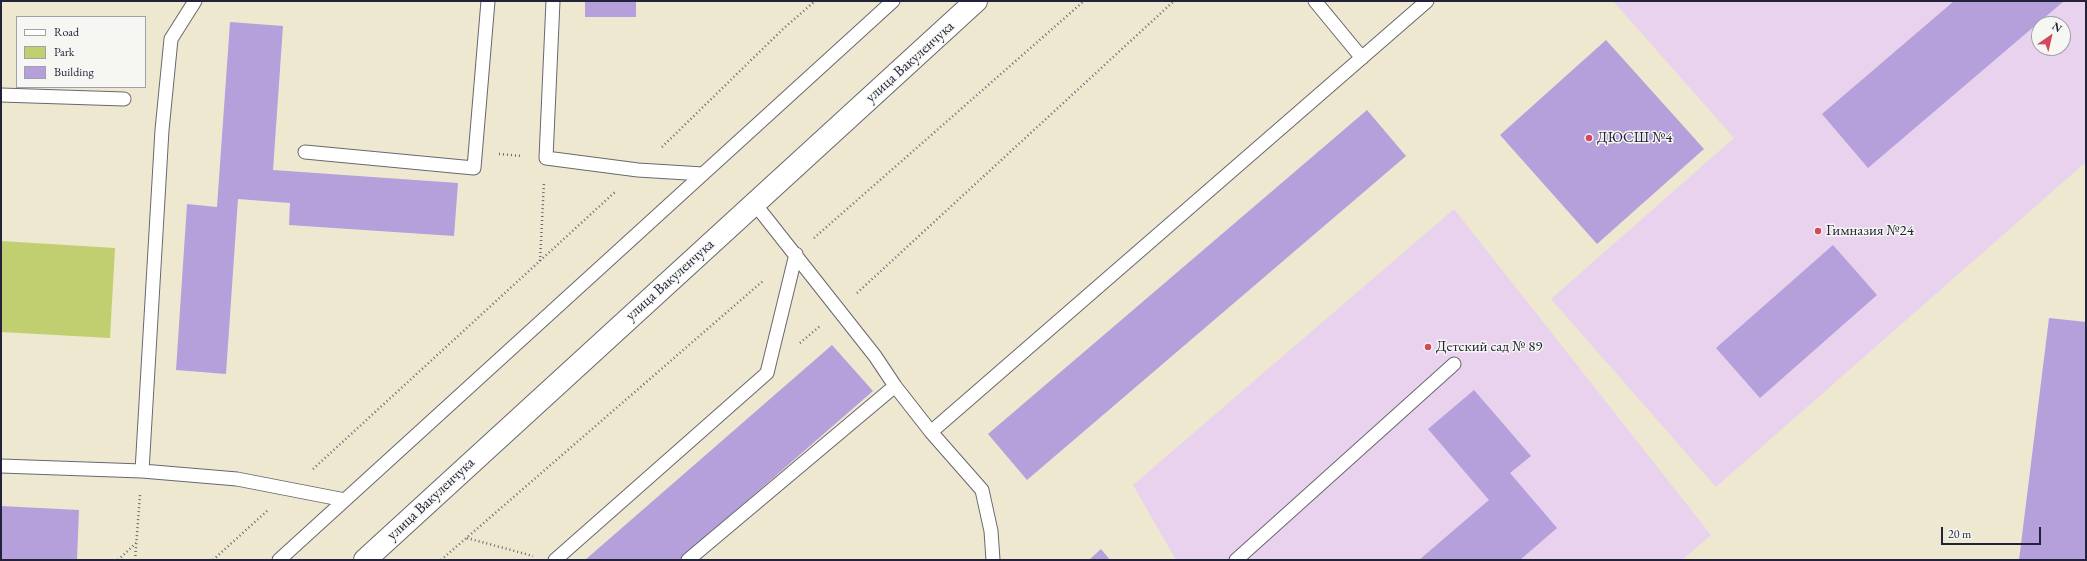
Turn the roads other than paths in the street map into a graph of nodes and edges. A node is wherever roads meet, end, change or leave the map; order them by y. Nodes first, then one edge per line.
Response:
1 (195, 1) edge
2 (488, 1) edge
3 (554, 1) edge
4 (893, 1) edge
5 (976, 1) edge
6 (1316, 1) edge
7 (1427, 1) edge
8 (1362, 58) junction
9 (1, 95) edge
10 (124, 99) dead end
11 (305, 152) dead end
12 (703, 174) junction
13 (755, 204) junction
14 (796, 254) junction
15 (1454, 364) dead end
16 (895, 386) junction
17 (931, 432) junction
18 (1, 466) edge
19 (142, 471) junction
20 (345, 500) junction
21 (279, 560) edge
22 (365, 560) edge
23 (555, 560) edge
24 (688, 560) edge
25 (993, 560) edge
26 (1236, 560) edge

1 - 19 lane
2 - 11 lane
3 - 12 lane
4 - 12 lane
5 - 13 main road, улица Вакуленчука
6 - 8 lane
7 - 8 lane
8 - 17 lane
9 - 10 lane
12 - 20 lane
13 - 14 lane
13 - 22 main road, улица Вакуленчука
14 - 16 lane
14 - 23 lane
15 - 26 lane
16 - 17 lane
16 - 24 lane
17 - 25 lane
18 - 19 lane
19 - 20 lane
20 - 21 lane

